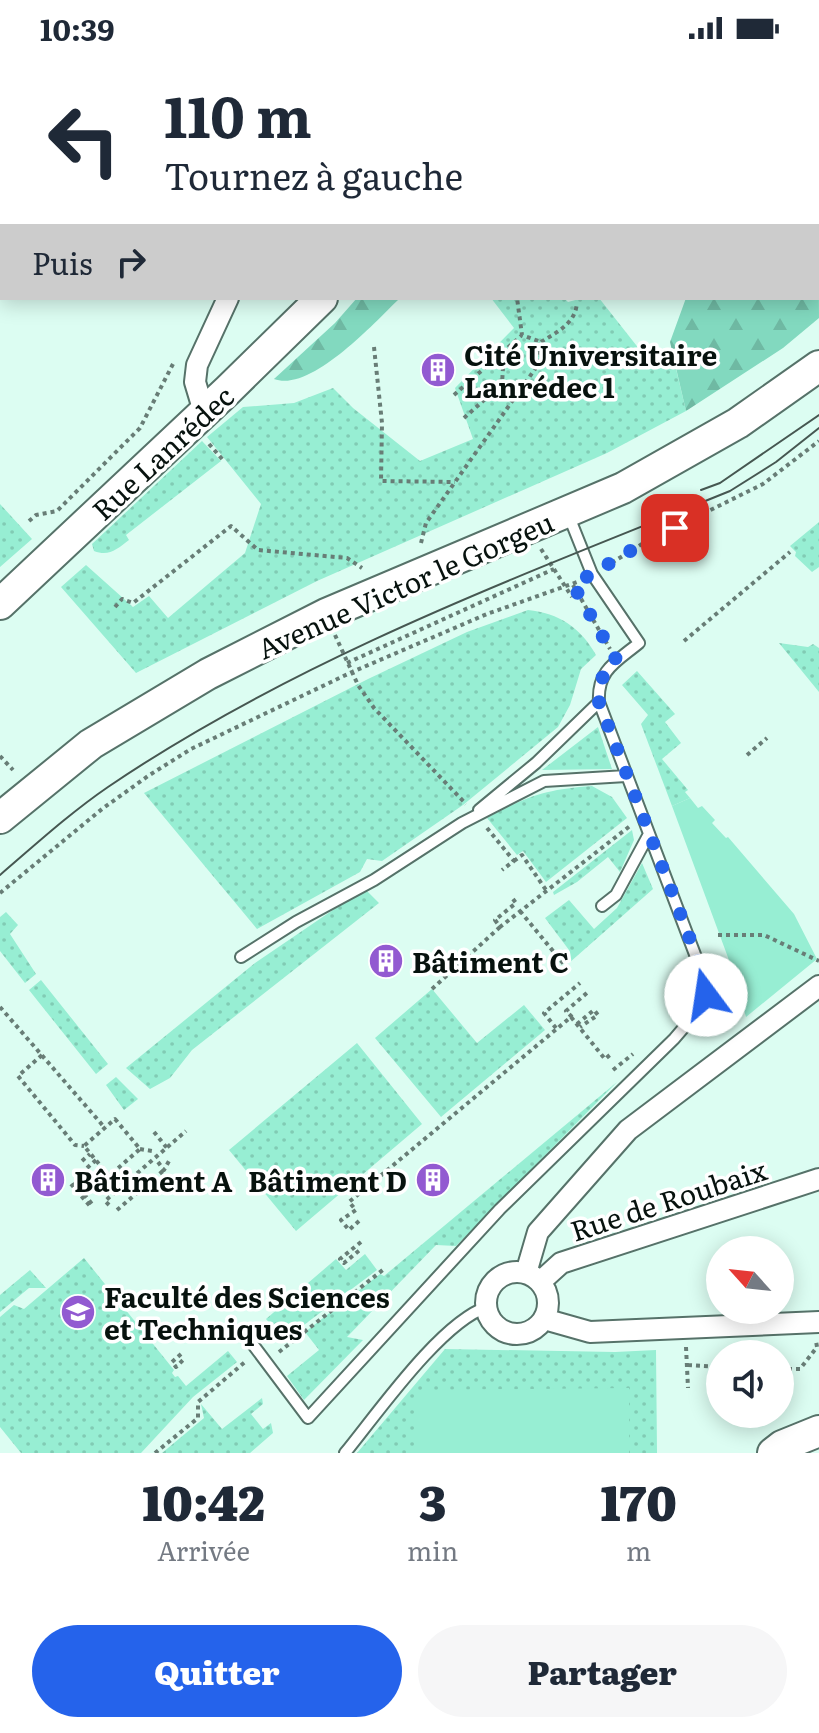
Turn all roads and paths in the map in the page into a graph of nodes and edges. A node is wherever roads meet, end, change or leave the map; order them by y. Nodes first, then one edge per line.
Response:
1 (227, 300) edge
2 (320, 300) edge
3 (517, 300) edge
4 (577, 303) dead end
5 (522, 335) junction
6 (541, 342) junction
7 (374, 347) dead end
8 (504, 351) junction
9 (178, 354) dead end
10 (819, 366) edge
11 (454, 395) dead end
12 (464, 418) dead end
13 (203, 424) junction
14 (819, 441) edge
15 (223, 460) dead end
16 (455, 482) junction
17 (567, 512) junction
18 (29, 521) dead end
19 (421, 543) dead end
20 (539, 546) dead end
21 (790, 552) dead end
22 (362, 568) dead end
23 (554, 569) junction
24 (592, 574) junction
25 (573, 585) junction
26 (565, 587) junction
27 (572, 597) dead end
28 (0, 604) edge
29 (115, 607) dead end
30 (337, 640) dead end
31 (684, 641) dead end
32 (617, 661) junction
33 (347, 663) junction
34 (352, 672) junction
35 (599, 702) junction
36 (767, 738) dead end
37 (747, 755) dead end
38 (0, 756) edge
39 (13, 770) dead end
40 (626, 776) junction
41 (467, 805) dead end
42 (0, 818) edge
43 (462, 823) junction
44 (632, 824) dead end
45 (649, 834) junction
46 (496, 839) dead end
47 (514, 861) junction
48 (502, 870) dead end
49 (546, 890) junction
50 (0, 893) edge
51 (513, 899) dead end
52 (602, 906) dead end
53 (520, 911) junction
54 (500, 927) junction
55 (718, 935) dead end
56 (241, 957) dead end
57 (819, 961) edge
58 (567, 968) dead end
59 (580, 983) dead end
60 (819, 986) edge
61 (432, 989) dead end
62 (588, 992) dead end
63 (0, 1007) edge
64 (579, 1026) junction
65 (556, 1028) dead end
66 (634, 1052) dead end
67 (42, 1055) junction
68 (613, 1070) dead end
69 (105, 1128) junction
70 (186, 1131) dead end
71 (154, 1132) dead end
72 (164, 1141) dead end
73 (84, 1146) junction
74 (140, 1149) junction
75 (168, 1150) junction
76 (152, 1151) dead end
77 (90, 1154) junction
78 (96, 1160) junction
79 (157, 1160) junction
80 (82, 1161) dead end
81 (169, 1164) dead end
82 (87, 1168) dead end
83 (103, 1168) junction
84 (164, 1170) junction
85 (160, 1175) dead end
86 (94, 1176) dead end
87 (109, 1176) junction
88 (819, 1179) edge
89 (72, 1183) dead end
90 (124, 1184) junction
91 (101, 1186) dead end
92 (135, 1195) junction
93 (112, 1198) dead end
94 (91, 1205) dead end
95 (109, 1205) dead end
96 (122, 1206) dead end
97 (359, 1221) dead end
98 (361, 1242) dead end
99 (361, 1249) dead end
100 (384, 1269) dead end
101 (533, 1278) junction
102 (487, 1307) junction
103 (544, 1319) junction
104 (818, 1330) edge
105 (251, 1342) dead end
106 (264, 1360) junction
107 (706, 1366) edge
108 (794, 1369) edge
109 (688, 1388) dead end
110 (819, 1431) edge
111 (155, 1453) edge
112 (345, 1453) edge
113 (773, 1453) edge

1 - 13 street
2 - 13 main road, Rue Lanrédec
3 - 5 path
4 - 6 path
5 - 6 path
5 - 8 path
6 - 16 path
7 - 16 path
8 - 11 path
8 - 12 path
9 - 18 path
10 - 17 main road, Avenue Victor le Gorgeu
13 - 15 path
13 - 28 main road, Rue Lanrédec
14 - 24 path
16 - 19 path
17 - 24 lane
17 - 42 main road, Avenue Victor le Gorgeu
20 - 23 path
21 - 31 path
22 - 29 path
23 - 26 path
23 - 33 path
24 - 25 path
24 - 32 lane
25 - 26 path
25 - 32 path
26 - 27 path
26 - 34 path
30 - 33 path
32 - 35 lane
33 - 34 path
34 - 41 path
34 - 50 path
35 - 40 lane
35 - 43 lane
36 - 37 path
38 - 39 path
40 - 43 lane
40 - 45 lane
43 - 56 lane
44 - 49 path
45 - 52 lane
45 - 106 lane
46 - 47 path
47 - 48 path
47 - 49 path
49 - 53 path
51 - 54 path
53 - 54 path
53 - 58 path
54 - 61 path
55 - 57 path
59 - 65 path
60 - 101 street
62 - 64 path
63 - 67 path
64 - 64 path
64 - 97 path
66 - 68 path
67 - 69 path
67 - 73 path
69 - 73 path
69 - 74 path
70 - 75 path
71 - 75 path
72 - 75 path
73 - 77 path
74 - 76 path
74 - 87 path
75 - 79 path
75 - 93 path
77 - 78 path
77 - 80 path
78 - 82 path
78 - 83 path
79 - 84 path
79 - 90 path
81 - 84 path
83 - 86 path
83 - 87 path
84 - 85 path
84 - 92 path
87 - 91 path
88 - 101 street, Rue de Roubaix
89 - 94 path
90 - 92 path
90 - 95 path
92 - 96 path
98 - 99 path
100 - 106 path
101 - 102 street
101 - 103 street
102 - 103 street
102 - 112 lane
103 - 104 street
104 - 108 path
105 - 106 lane
106 - 111 path
107 - 109 path
110 - 113 main road

